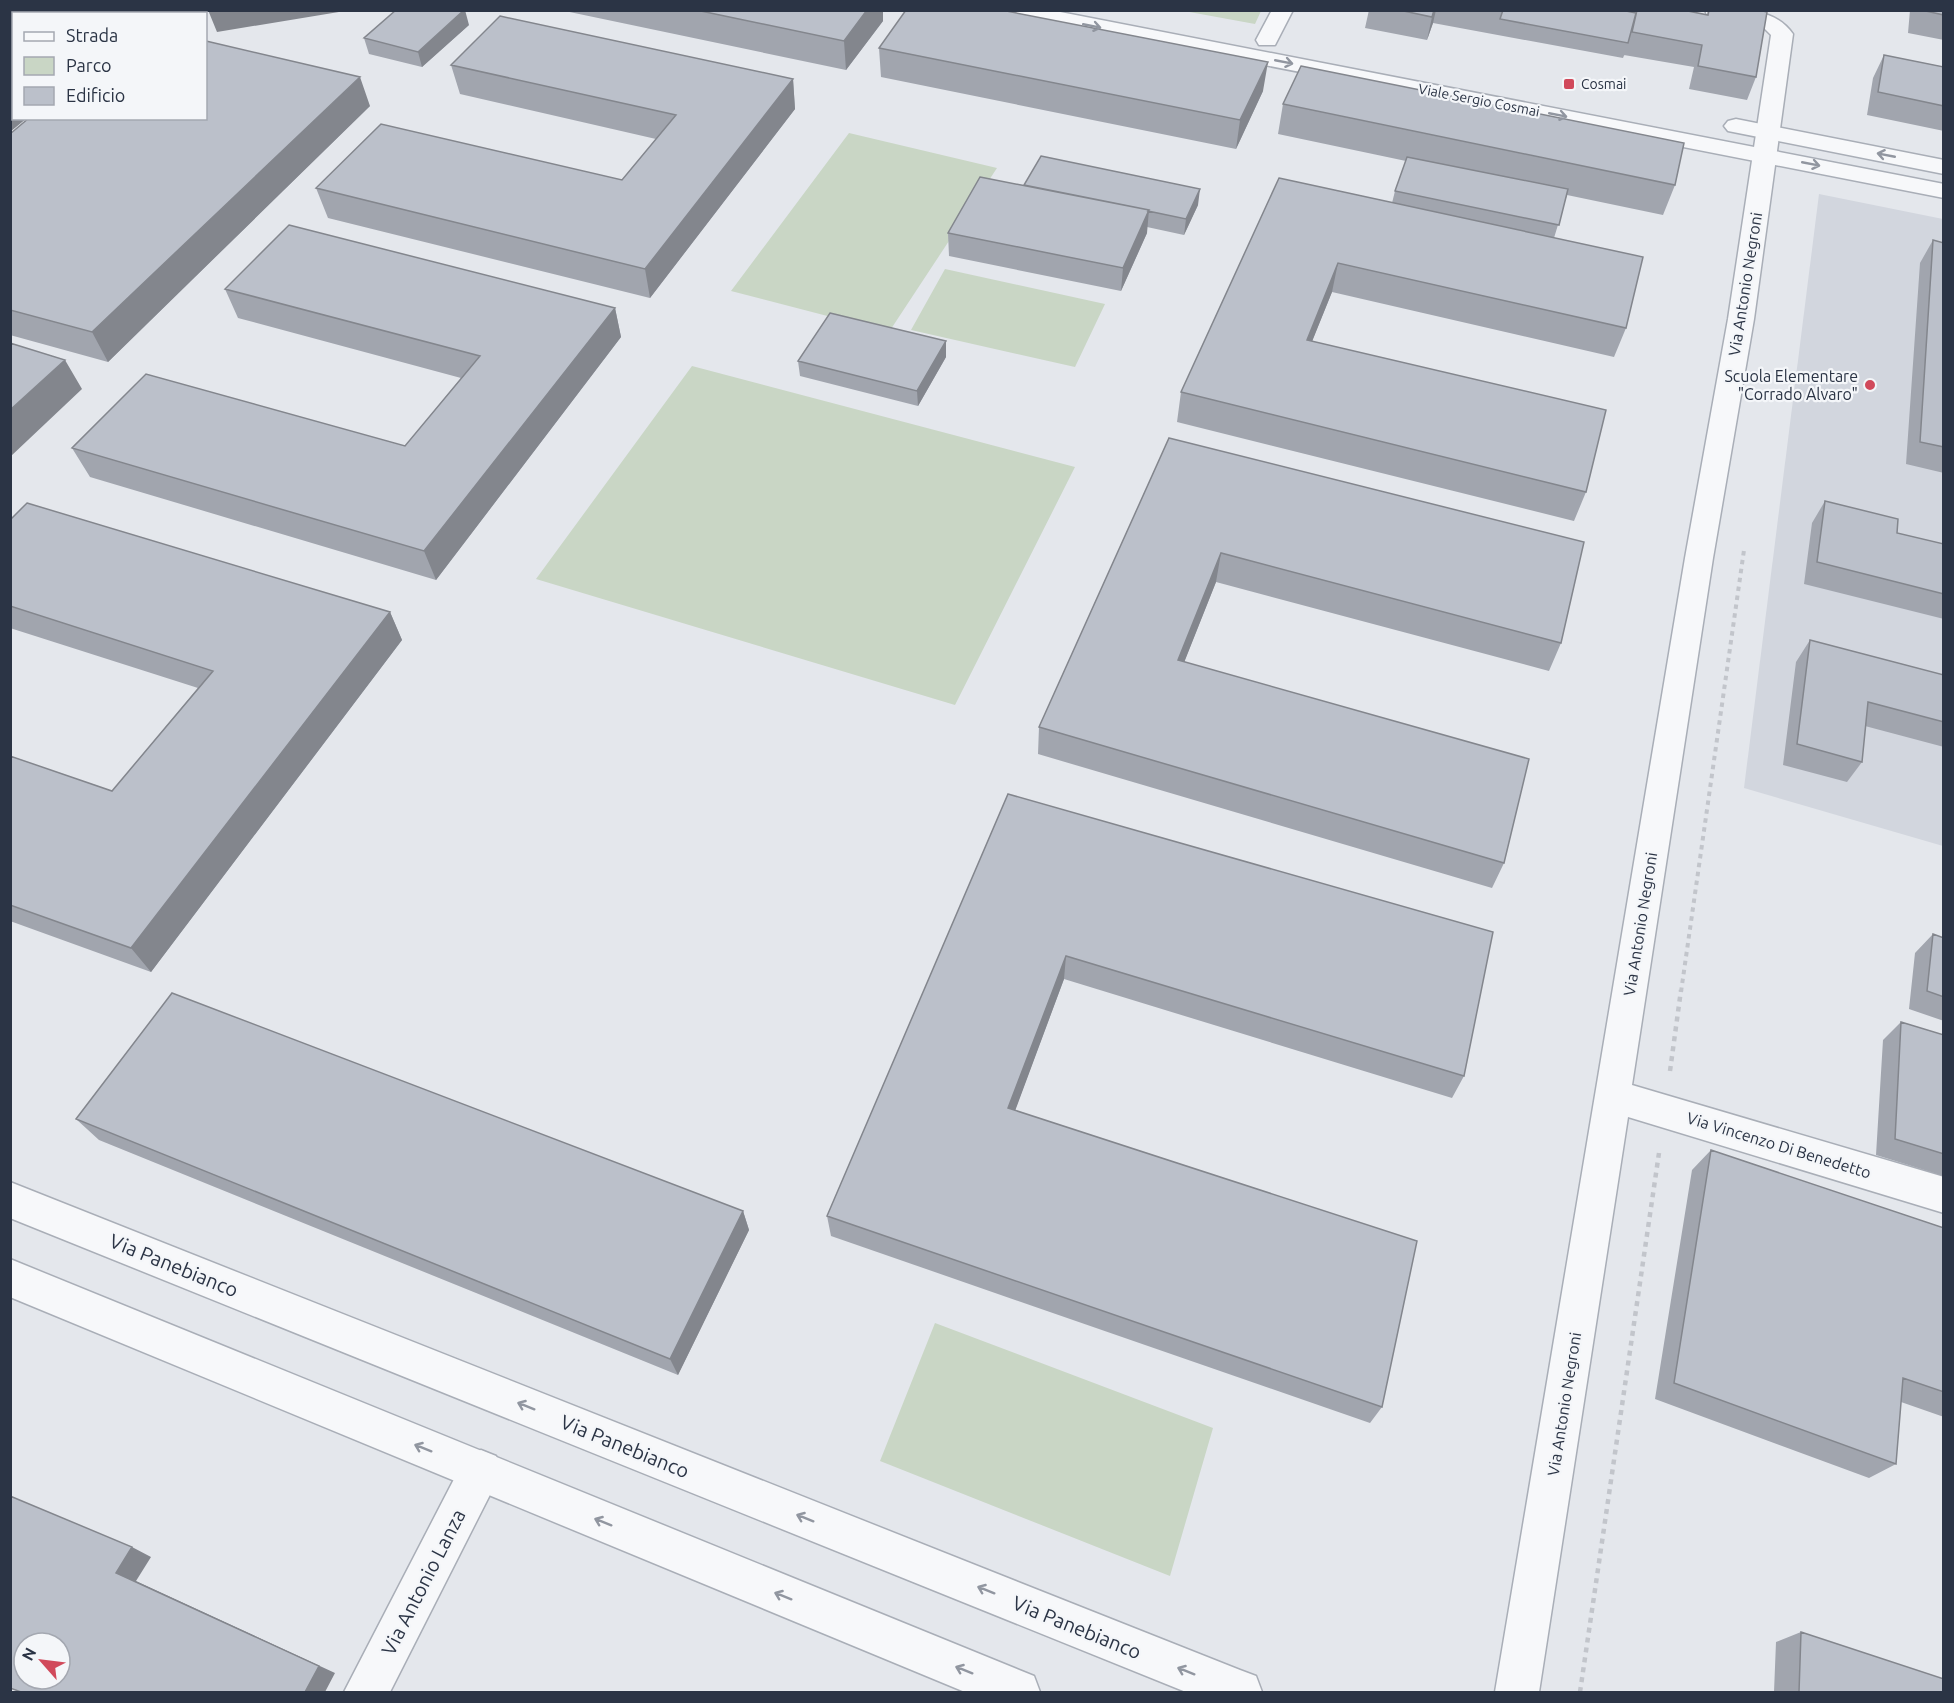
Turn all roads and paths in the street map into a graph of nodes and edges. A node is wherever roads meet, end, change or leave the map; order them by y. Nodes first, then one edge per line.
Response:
1 (1014, 10) edge
2 (1106, 10) edge
3 (1283, 10) edge
4 (1715, 10) edge
5 (1267, 40) junction
6 (1538, 90) dead end
7 (1714, 122) dead end
8 (1768, 144) junction
9 (1944, 167) edge
10 (1944, 190) edge
11 (1745, 541) dead end
12 (1613, 1096) junction
13 (1665, 1110) junction
14 (1944, 1195) edge
15 (10, 1200) edge
16 (10, 1278) edge
17 (481, 1471) junction
18 (366, 1692) edge
19 (1018, 1692) edge
20 (1240, 1692) edge
21 (1516, 1692) edge
22 (1580, 1692) edge

1 -> 8 street, Viale Sergio Cosmai
2 - 5 street, Viale Sergio Cosmai
3 - 5 street
4 - 8 street, Via Antonio Negroni
5 - 6 street, Viale Sergio Cosmai
7 - 8 street, Viale Sergio Cosmai
9 -> 8 street, Viale Sergio Cosmai
8 -> 10 street, Viale Sergio Cosmai
8 - 12 street, Via Antonio Negroni
11 - 13 path
12 - 13 street, Via Vincenzo Di Benedetto
12 - 21 street, Via Antonio Negroni
13 - 14 street, Via Vincenzo Di Benedetto
13 - 22 path
20 -> 15 street, Via Panebianco
17 -> 16 street
17 - 18 street, Via Antonio Lanza
19 -> 17 street

